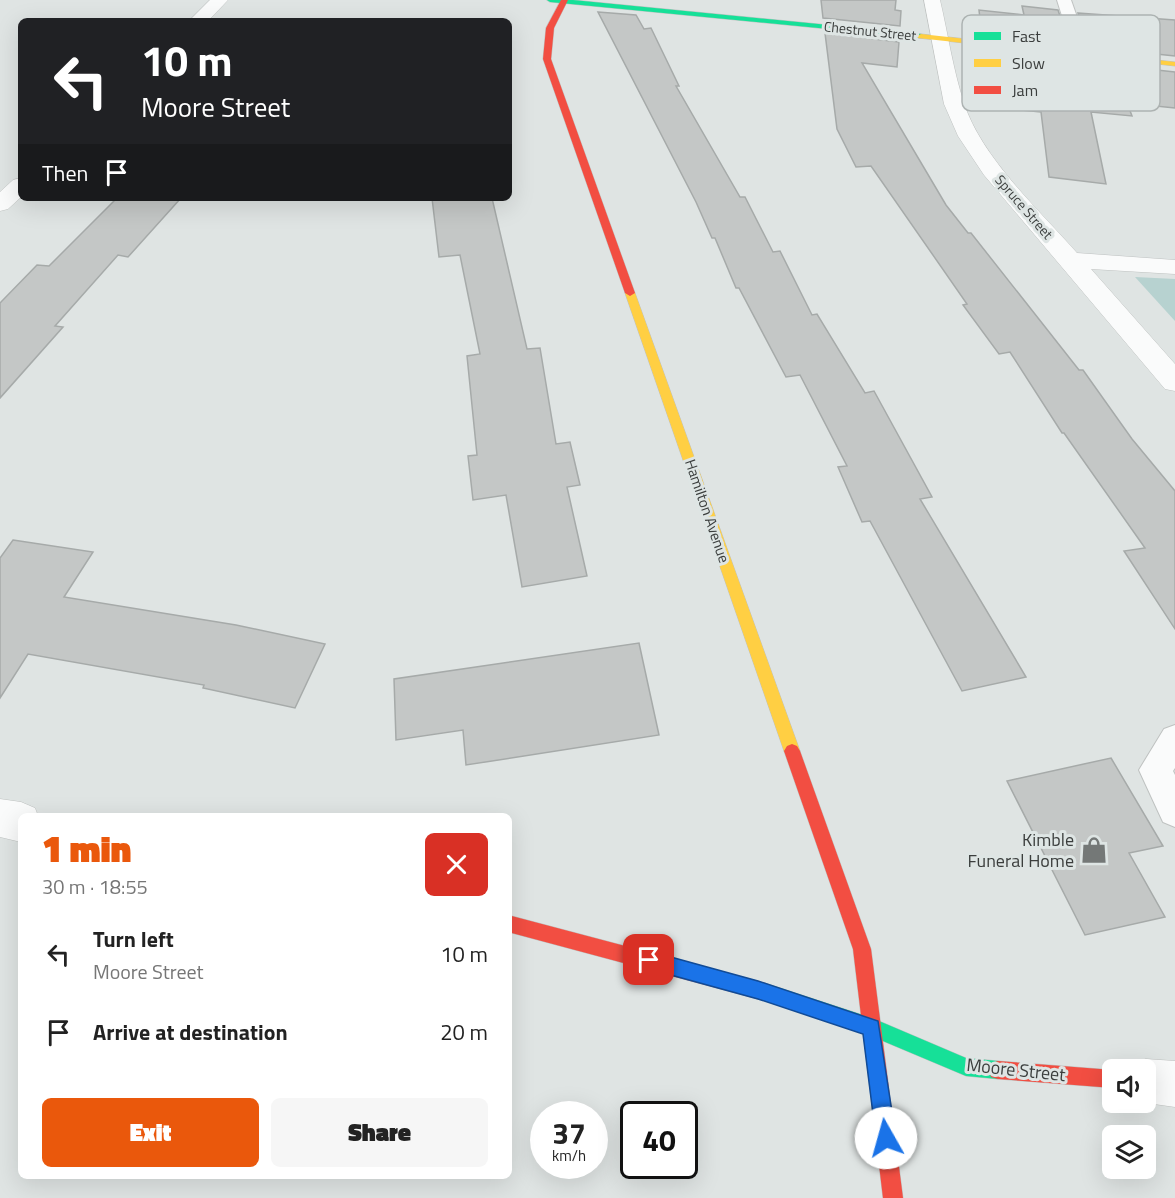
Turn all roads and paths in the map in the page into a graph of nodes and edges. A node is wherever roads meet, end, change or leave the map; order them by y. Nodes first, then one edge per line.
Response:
1 (220, 0) edge
2 (560, 0) edge
3 (933, 0) edge
4 (1064, 0) edge
5 (1069, 15) edge
6 (201, 18) edge
7 (940, 38) junction
8 (962, 40) edge
9 (1160, 62) edge
10 (1175, 64) edge
11 (18, 188) edge
12 (0, 204) edge
13 (1070, 260) junction
14 (1175, 267) edge
15 (1175, 382) edge
16 (1175, 740) edge
17 (1175, 810) edge
18 (0, 818) edge
19 (18, 821) edge
20 (512, 924) edge
21 (872, 1027) junction
22 (1102, 1078) edge
23 (1156, 1083) edge
24 (1175, 1084) edge
25 (893, 1198) edge

1 - 6 street
2 - 7 street, Chestnut Street
2 - 21 street, Hamilton Avenue
3 - 7 street, Spruce Street
4 - 5 lane
7 - 8 street, Chestnut Street
7 - 13 street, Spruce Street
9 - 10 street, Chestnut Street
11 - 12 street
13 - 14 street
13 - 15 street, Spruce Street
16 - 17 lane
18 - 19 street
20 - 21 street, Moore Street
21 - 22 street, Moore Street
21 - 25 street, Hamilton Avenue
23 - 24 street

